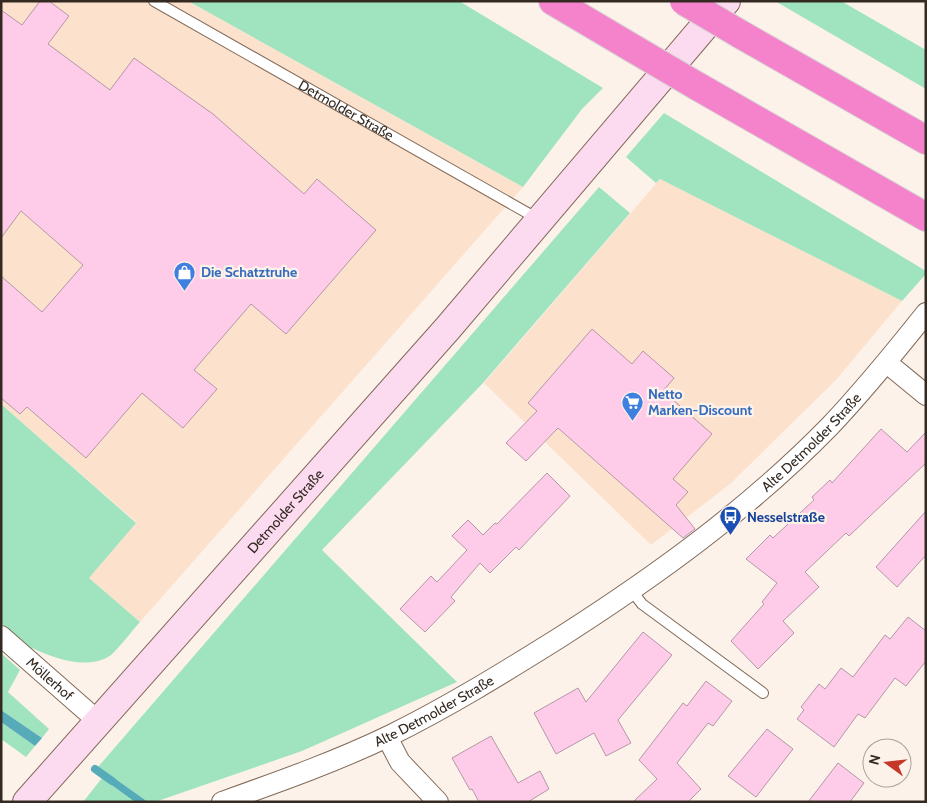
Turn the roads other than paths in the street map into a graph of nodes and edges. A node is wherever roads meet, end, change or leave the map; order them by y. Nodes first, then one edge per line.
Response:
1 (154, 1) edge
2 (553, 1) edge
3 (684, 1) edge
4 (726, 1) edge
5 (926, 140) edge
6 (926, 217) edge
7 (539, 219) junction
8 (926, 313) edge
9 (887, 363) junction
10 (926, 395) edge
11 (632, 591) junction
12 (1, 636) edge
13 (763, 693) dead end
14 (99, 722) junction
15 (386, 737) junction
16 (32, 800) edge
17 (222, 802) edge
18 (438, 802) edge

1 - 7 lane, Detmolder Straße
2 - 6 highway, bridge
3 - 5 highway, bridge
4 - 7 street, Detmolder Straße
7 - 14 street, Detmolder Straße
8 - 9 street, Alte Detmolder Straße
9 - 10 street
9 - 11 street, Alte Detmolder Straße
11 - 13 lane
11 - 15 street, Alte Detmolder Straße
12 - 14 street, Möllerhof
14 - 16 street, Detmolder Straße
15 - 17 street, Alte Detmolder Straße
15 - 18 street

